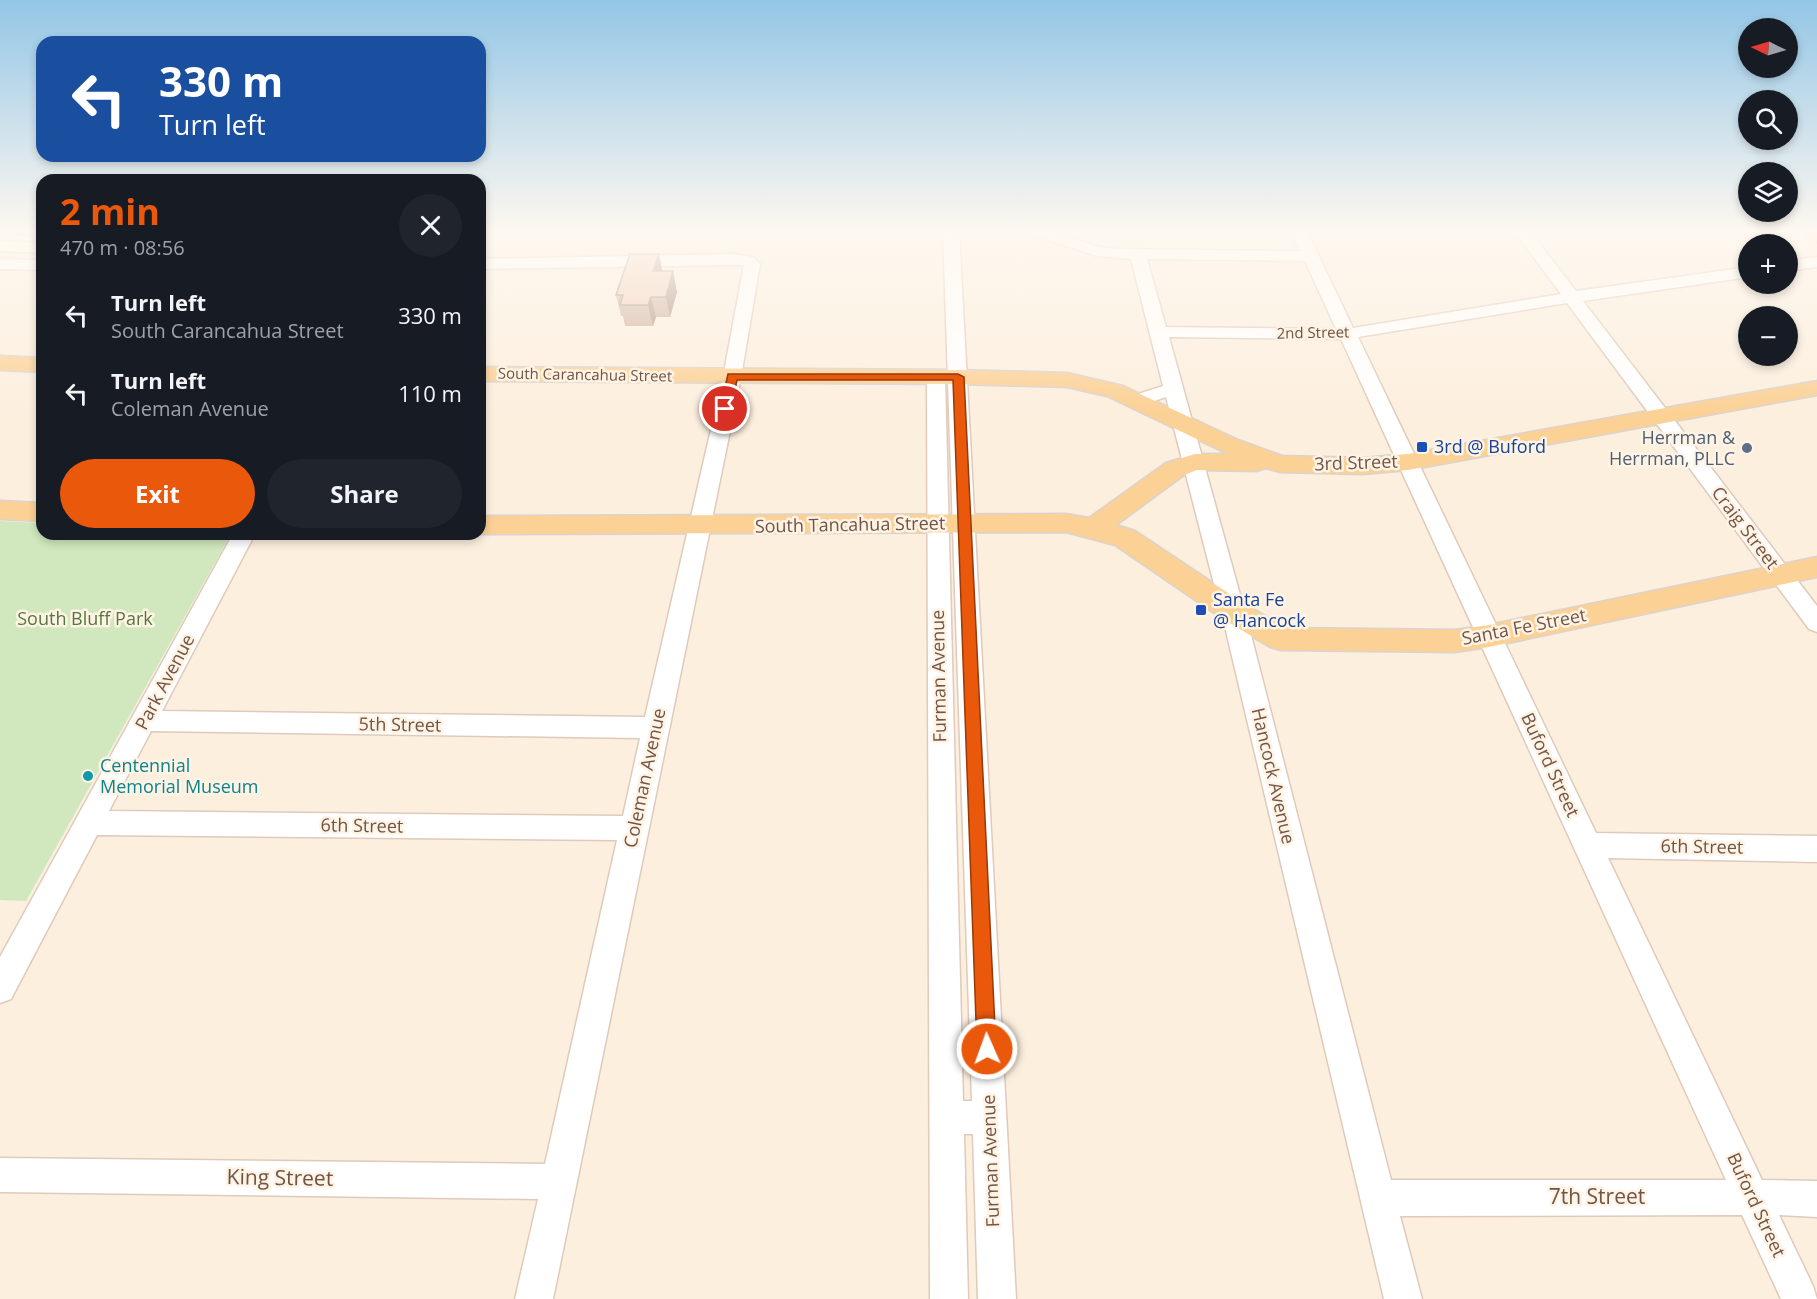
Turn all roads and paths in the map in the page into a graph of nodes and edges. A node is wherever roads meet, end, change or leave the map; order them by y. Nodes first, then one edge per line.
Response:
1 (747, 292) edge
2 (949, 292) edge
3 (1148, 292) edge
4 (1327, 292) edge
5 (1568, 292) edge
6 (1610, 292) edge
7 (1572, 297) junction
8 (1160, 332) junction
9 (1347, 334) junction
10 (0, 363) edge
11 (36, 364) edge
12 (486, 374) edge
13 (732, 377) junction
14 (947, 377) junction
15 (1817, 388) edge
16 (1172, 389) junction
17 (1136, 401) junction
18 (1661, 415) junction
19 (1184, 424) junction
20 (1195, 462) junction
21 (1408, 462) junction
22 (1280, 464) junction
23 (0, 510) edge
24 (36, 512) edge
25 (965, 523) junction
26 (937, 524) junction
27 (486, 525) edge
28 (700, 526) junction
29 (1094, 528) junction
30 (241, 540) edge
31 (1817, 567) edge
32 (1780, 574) junction
33 (1233, 611) junction
34 (1815, 617) edge
35 (1489, 636) junction
36 (1281, 639) junction
37 (1242, 647) junction
38 (145, 721) junction
39 (655, 728) junction
40 (940, 771) junction
41 (975, 772) junction
42 (90, 823) junction
43 (634, 828) junction
44 (1587, 845) junction
45 (1817, 849) edge
46 (0, 988) edge
47 (946, 1117) junction
48 (989, 1118) junction
49 (0, 1175) edge
50 (560, 1182) junction
51 (1753, 1197) junction
52 (1378, 1198) junction
53 (1817, 1199) edge
54 (534, 1299) edge
55 (949, 1299) edge
56 (997, 1299) edge
57 (1403, 1299) edge
58 (1800, 1299) edge

1 - 13 street, Coleman Avenue
2 - 14 street, Furman Avenue
3 - 8 street, Hancock Avenue
4 - 9 street, Buford Street
5 - 7 street, Craig Street
6 - 7 street, 2nd Street
7 - 9 street, 2nd Street
7 - 18 street, Craig Street
8 - 9 street, 2nd Street
8 - 16 street, Hancock Avenue
9 - 21 street, Buford Street
10 - 11 main road
12 - 13 main road, South Carancahua Street
13 - 14 main road, South Carancahua Street
13 - 28 street, Coleman Avenue
14 - 17 main road, South Carancahua Street
14 - 25 street, Furman Avenue
14 - 26 street, Furman Avenue
15 - 18 main road, 3rd Street
16 - 17 street
16 - 19 street, Hancock Avenue
17 - 19 main road, South Carancahua Street
18 - 21 main road, 3rd Street
18 - 32 street, Craig Street
19 - 20 street, Hancock Avenue
19 - 22 main road, 3rd Street
20 - 22 main road
20 - 29 main road
20 - 33 street, Hancock Avenue
21 - 22 main road, 3rd Street
21 - 35 street, Buford Street
23 - 24 main road
25 - 26 main road, South Tancahua Street
25 - 29 main road, South Tancahua Street
25 - 41 street, Furman Avenue
26 - 28 main road, South Tancahua Street
26 - 40 street, Furman Avenue
27 - 28 main road, South Tancahua Street
28 - 39 street, Coleman Avenue
29 - 33 main road, South Tancahua Street
30 - 38 street, Park Avenue
31 - 32 main road, Santa Fe Street
32 - 34 street, Craig Street
32 - 35 main road, Santa Fe Street
33 - 36 main road, Santa Fe Street
33 - 37 street, Hancock Avenue
35 - 36 main road, Santa Fe Street
35 - 44 street, Buford Street
36 - 37 street
37 - 52 street, Hancock Avenue
38 - 39 street, 5th Street
38 - 42 street, Park Avenue
39 - 43 street, Coleman Avenue
40 - 41 street
40 - 47 street, Furman Avenue
41 - 48 street, Furman Avenue
42 - 43 street, 6th Street
42 - 46 street, Park Avenue
43 - 50 street, Coleman Avenue
44 - 45 street, 6th Street
44 - 51 street, Buford Street
47 - 48 street
47 - 55 street, Furman Avenue
48 - 56 street, Furman Avenue
49 - 50 street, King Street
50 - 54 street, Coleman Avenue
51 - 52 street, 7th Street
51 - 53 street, 7th Street
51 - 58 street, Buford Street
52 - 57 street, Hancock Avenue

